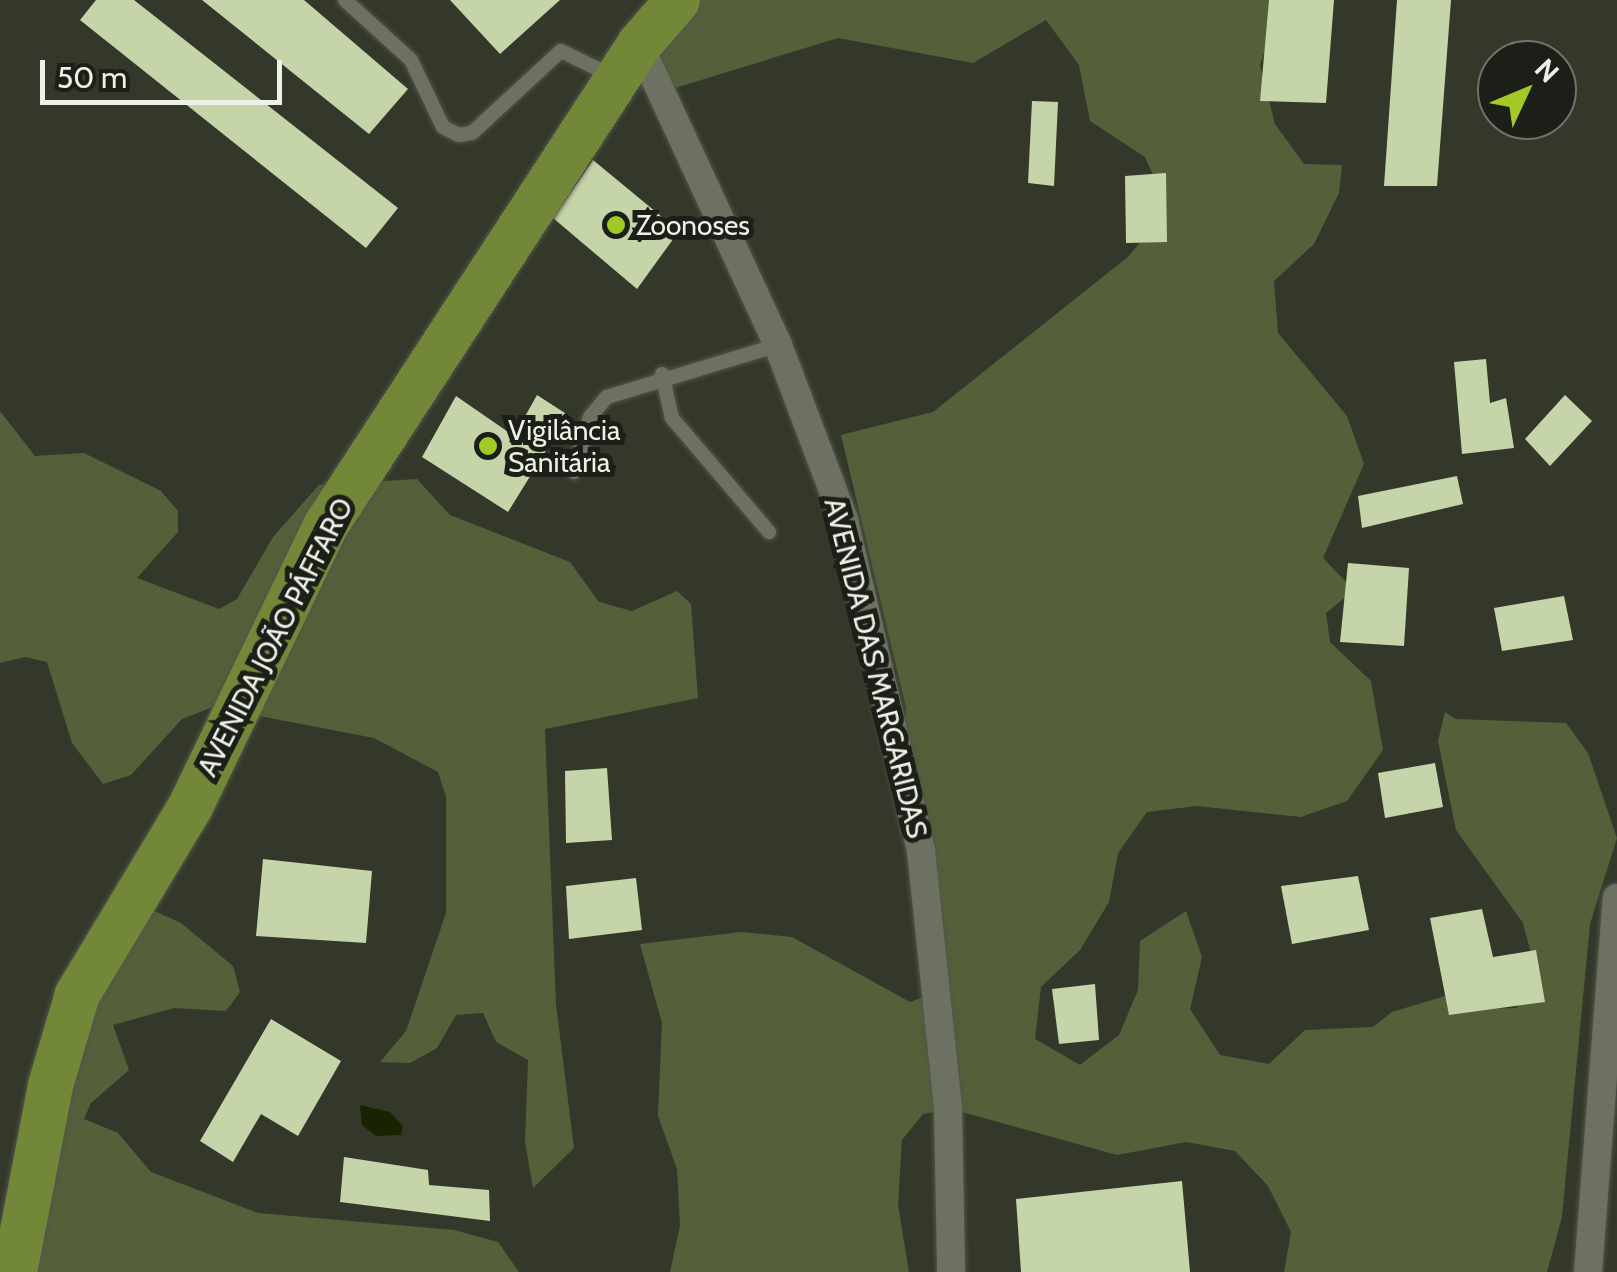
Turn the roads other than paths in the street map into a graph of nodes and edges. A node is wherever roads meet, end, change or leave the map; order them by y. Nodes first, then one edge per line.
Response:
1 (345, 0) edge
2 (676, 0) edge
3 (628, 61) junction
4 (778, 345) junction
5 (662, 374) junction
6 (574, 472) dead end
7 (769, 532) dead end
8 (1617, 898) edge
9 (14, 1272) edge
10 (950, 1272) edge
11 (1588, 1272) edge

1 - 3 lane
2 - 3 main road, AVENIDA JOÃO PÁFFARO
3 - 4 street, AVENIDA DAS MARGARIDAS
3 - 9 main road, AVENIDA JOÃO PÁFFARO
4 - 5 lane
4 - 10 street, AVENIDA DAS MARGARIDAS
5 - 6 lane
5 - 7 lane
8 - 11 street

